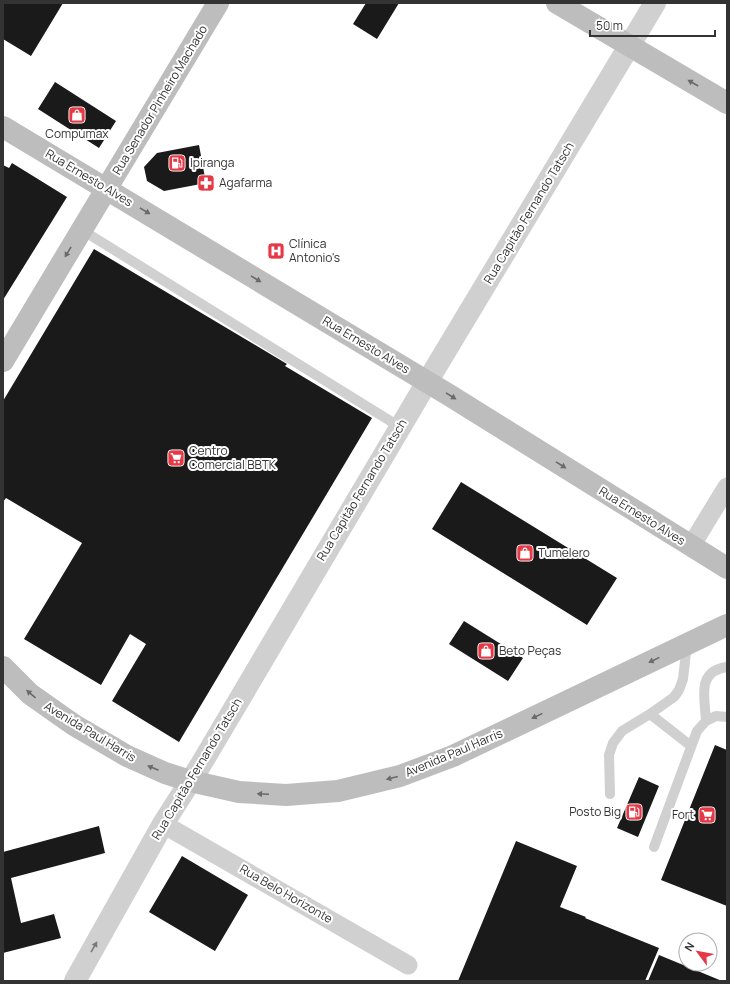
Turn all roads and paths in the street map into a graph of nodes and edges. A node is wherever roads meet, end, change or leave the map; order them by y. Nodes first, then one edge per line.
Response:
1 (218, 3) edge
2 (557, 3) edge
3 (655, 3) edge
4 (630, 46) junction
5 (727, 103) edge
6 (3, 127) edge
7 (107, 188) junction
8 (82, 230) junction
9 (3, 361) edge
10 (427, 382) junction
11 (400, 427) junction
12 (727, 487) edge
13 (691, 546) junction
14 (727, 568) edge
15 (727, 625) edge
16 (687, 644) junction
17 (3, 666) edge
18 (727, 667) edge
19 (650, 714) junction
20 (727, 717) edge
21 (706, 721) junction
22 (691, 746) junction
23 (190, 781) junction
24 (610, 794) dead end
25 (163, 824) junction
26 (654, 847) dead end
27 (408, 965) dead end
28 (75, 981) edge

1 - 7 main road, Rua Senador Pinheiro Machado
2 - 4 main road
3 - 4 street, Rua Capitão Fernando Tatsch
5 -> 4 main road
4 - 10 street, Rua Capitão Fernando Tatsch
6 - 7 main road, Rua Ernesto Alves
7 - 8 main road, Rua Senador Pinheiro Machado
7 -> 10 main road, Rua Ernesto Alves
8 -> 9 main road, Rua Senador Pinheiro Machado
8 - 11 lane
10 - 11 street, Rua Capitão Fernando Tatsch
10 -> 13 main road, Rua Ernesto Alves
11 - 23 street, Rua Capitão Fernando Tatsch
12 - 13 street
13 - 14 main road, Rua Ernesto Alves
15 - 16 main road, Avenida Paul Harris
16 - 19 lane
16 -> 23 main road, Avenida Paul Harris
23 -> 17 main road, Avenida Paul Harris
18 - 21 lane
19 - 22 lane
19 - 24 lane
20 - 21 lane
21 - 22 lane
22 - 26 lane
23 - 25 street, Rua Capitão Fernando Tatsch
25 - 27 street, Rua Belo Horizonte
28 -> 25 street, Rua Capitão Fernando Tatsch

